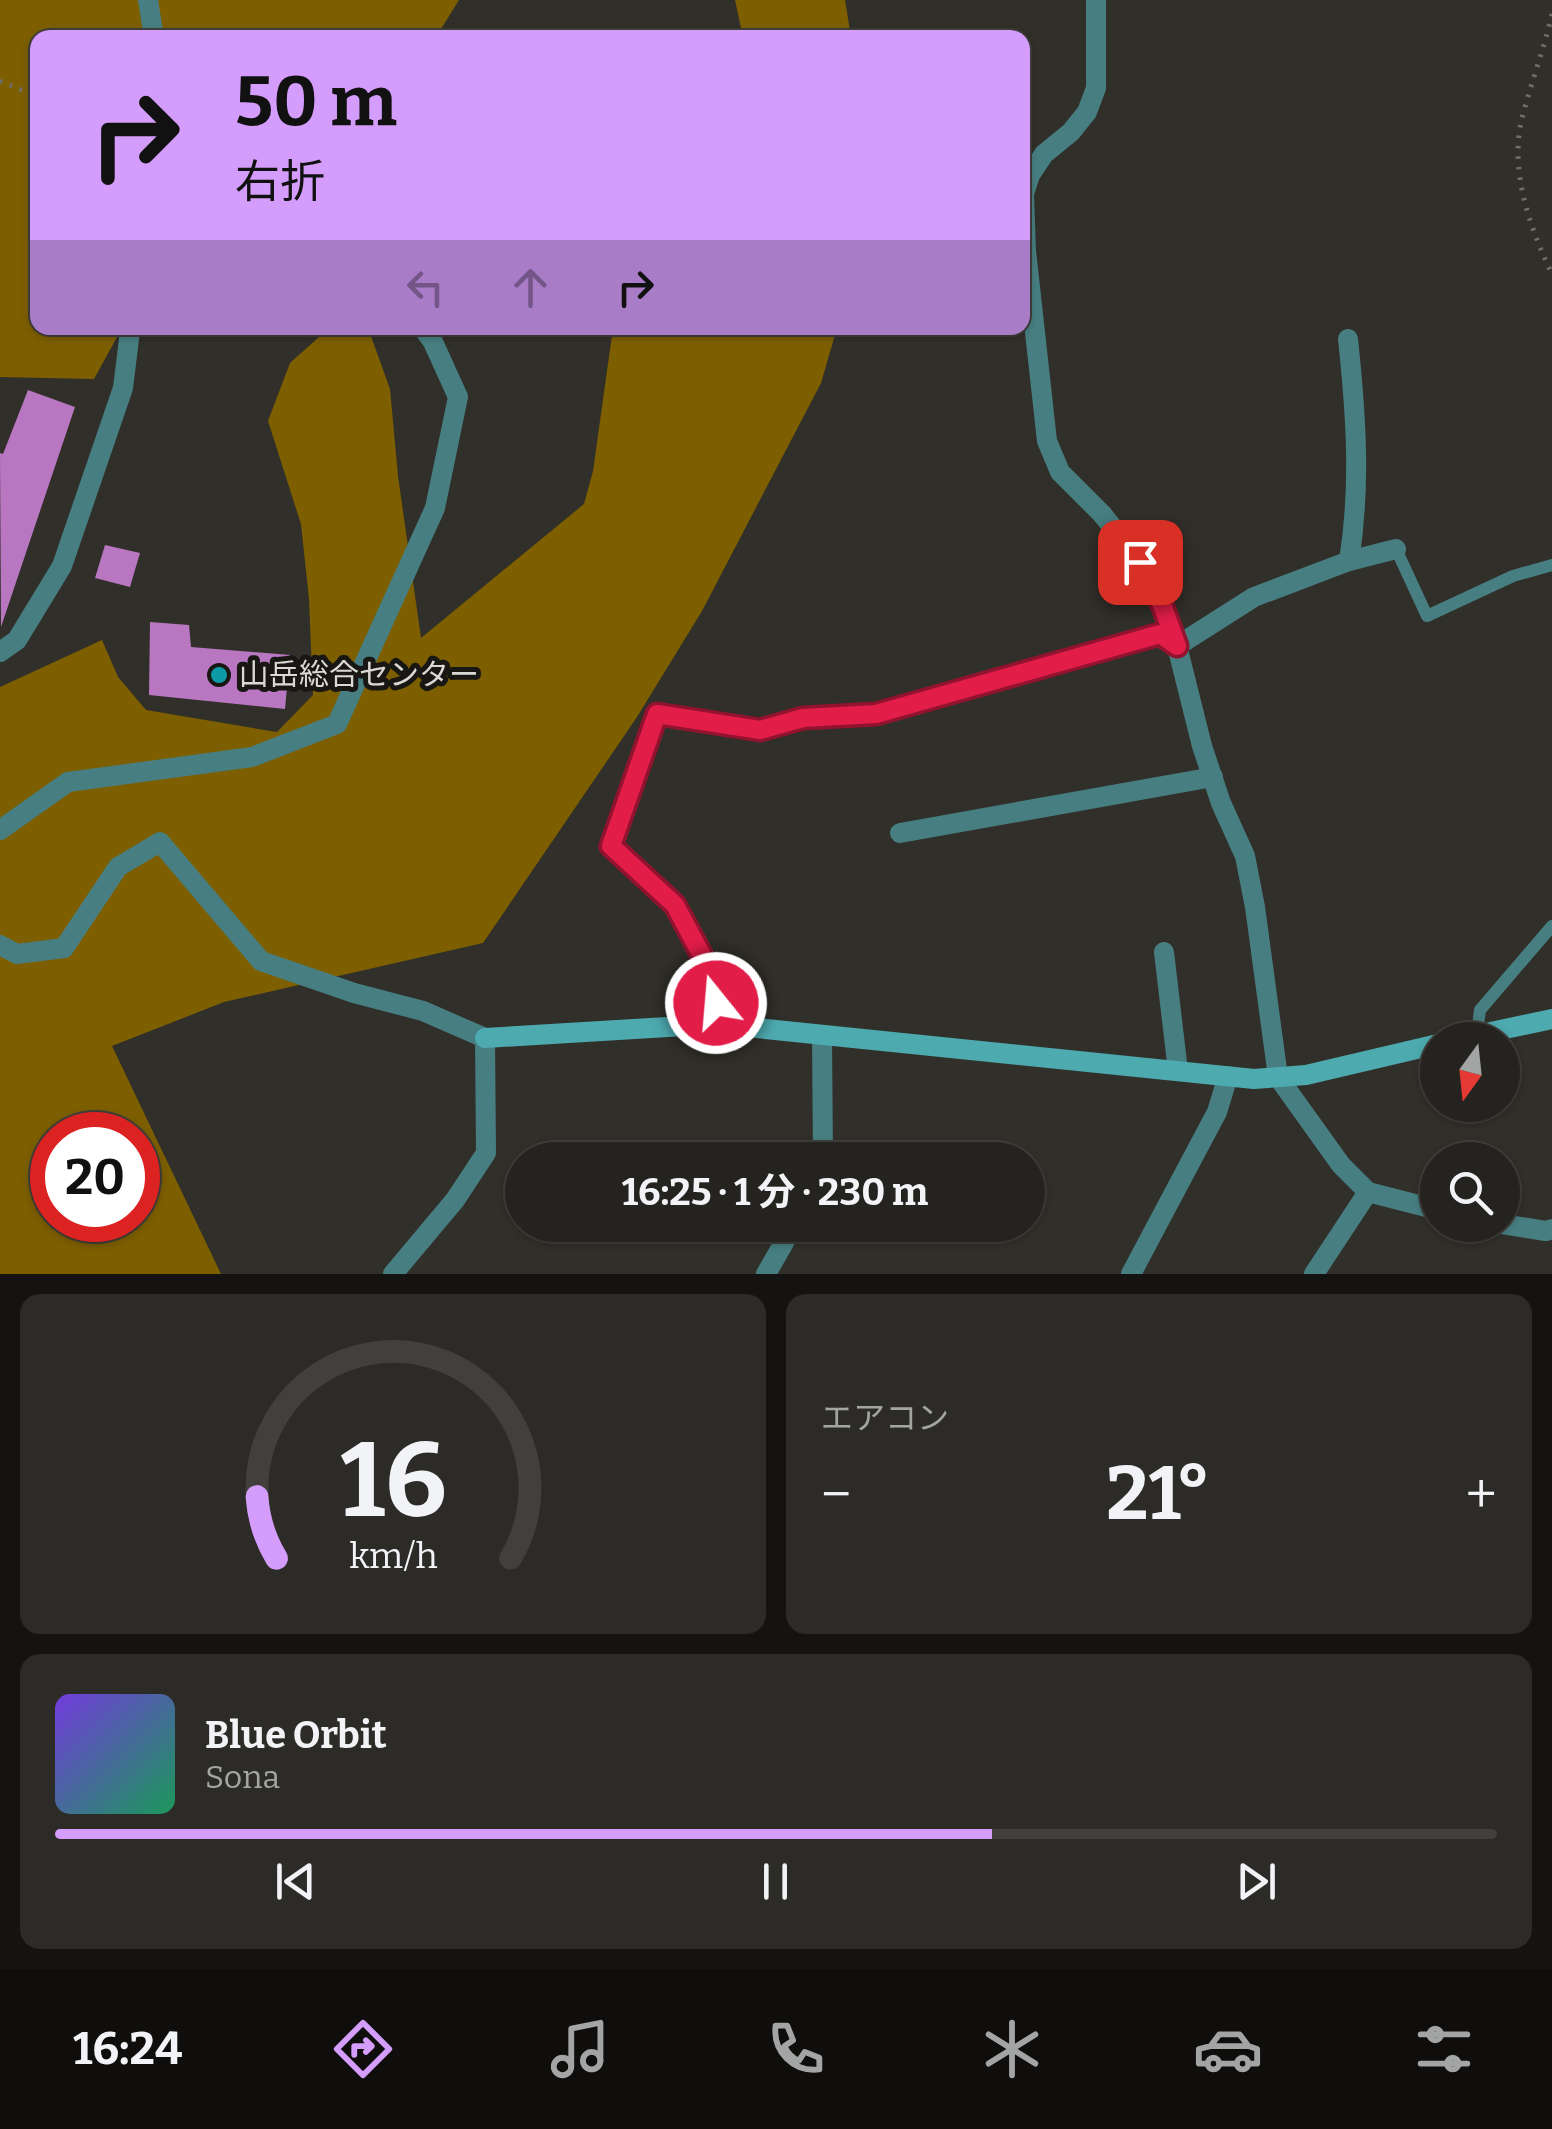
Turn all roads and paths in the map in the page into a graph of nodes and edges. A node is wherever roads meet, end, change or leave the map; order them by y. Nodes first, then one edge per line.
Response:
1 (148, 0) edge
2 (1096, 0) edge
3 (1552, 14) edge
4 (153, 30) edge
5 (0, 81) edge
6 (30, 94) edge
7 (1030, 175) edge
8 (1552, 274) edge
9 (1030, 286) edge
10 (130, 335) edge
11 (428, 335) edge
12 (1348, 338) dead end
13 (1396, 549) joint
14 (1349, 561) junction
15 (1552, 565) edge
16 (1177, 646) junction
17 (0, 652) edge
18 (1213, 778) junction
19 (0, 830) edge
20 (900, 832) dead end
21 (1552, 926) edge
22 (0, 945) edge
23 (1164, 952) dead end
24 (1552, 1019) edge
25 (1478, 1022) edge
26 (717, 1024) junction
27 (1520, 1025) edge
28 (822, 1035) junction
29 (484, 1038) junction
30 (1420, 1048) edge
31 (1178, 1071) junction
32 (1228, 1076) junction
33 (1278, 1077) junction
34 (823, 1142) edge
35 (1368, 1192) junction
36 (1420, 1205) edge
37 (1520, 1227) edge
38 (1552, 1229) edge
39 (784, 1242) edge
40 (393, 1274) edge
41 (766, 1274) edge
42 (1130, 1274) edge
43 (1314, 1274) edge

1 - 4 street
2 - 7 street
3 - 8 path
5 - 6 path
9 - 16 street
10 - 17 street
11 - 19 street
12 - 14 street
13 - 14 street
13 - 15 lane
14 - 16 street
16 - 18 street
16 - 26 lane
18 - 20 street
18 - 33 street
21 - 25 lane
22 - 29 street
23 - 31 street
24 - 27 street
26 - 28 street
26 - 29 street
28 - 31 street
28 - 34 street
29 - 40 street
30 - 33 street
31 - 32 street
32 - 33 street
32 - 42 street
33 - 35 street
35 - 36 street
35 - 43 street
37 - 38 street
39 - 41 street

